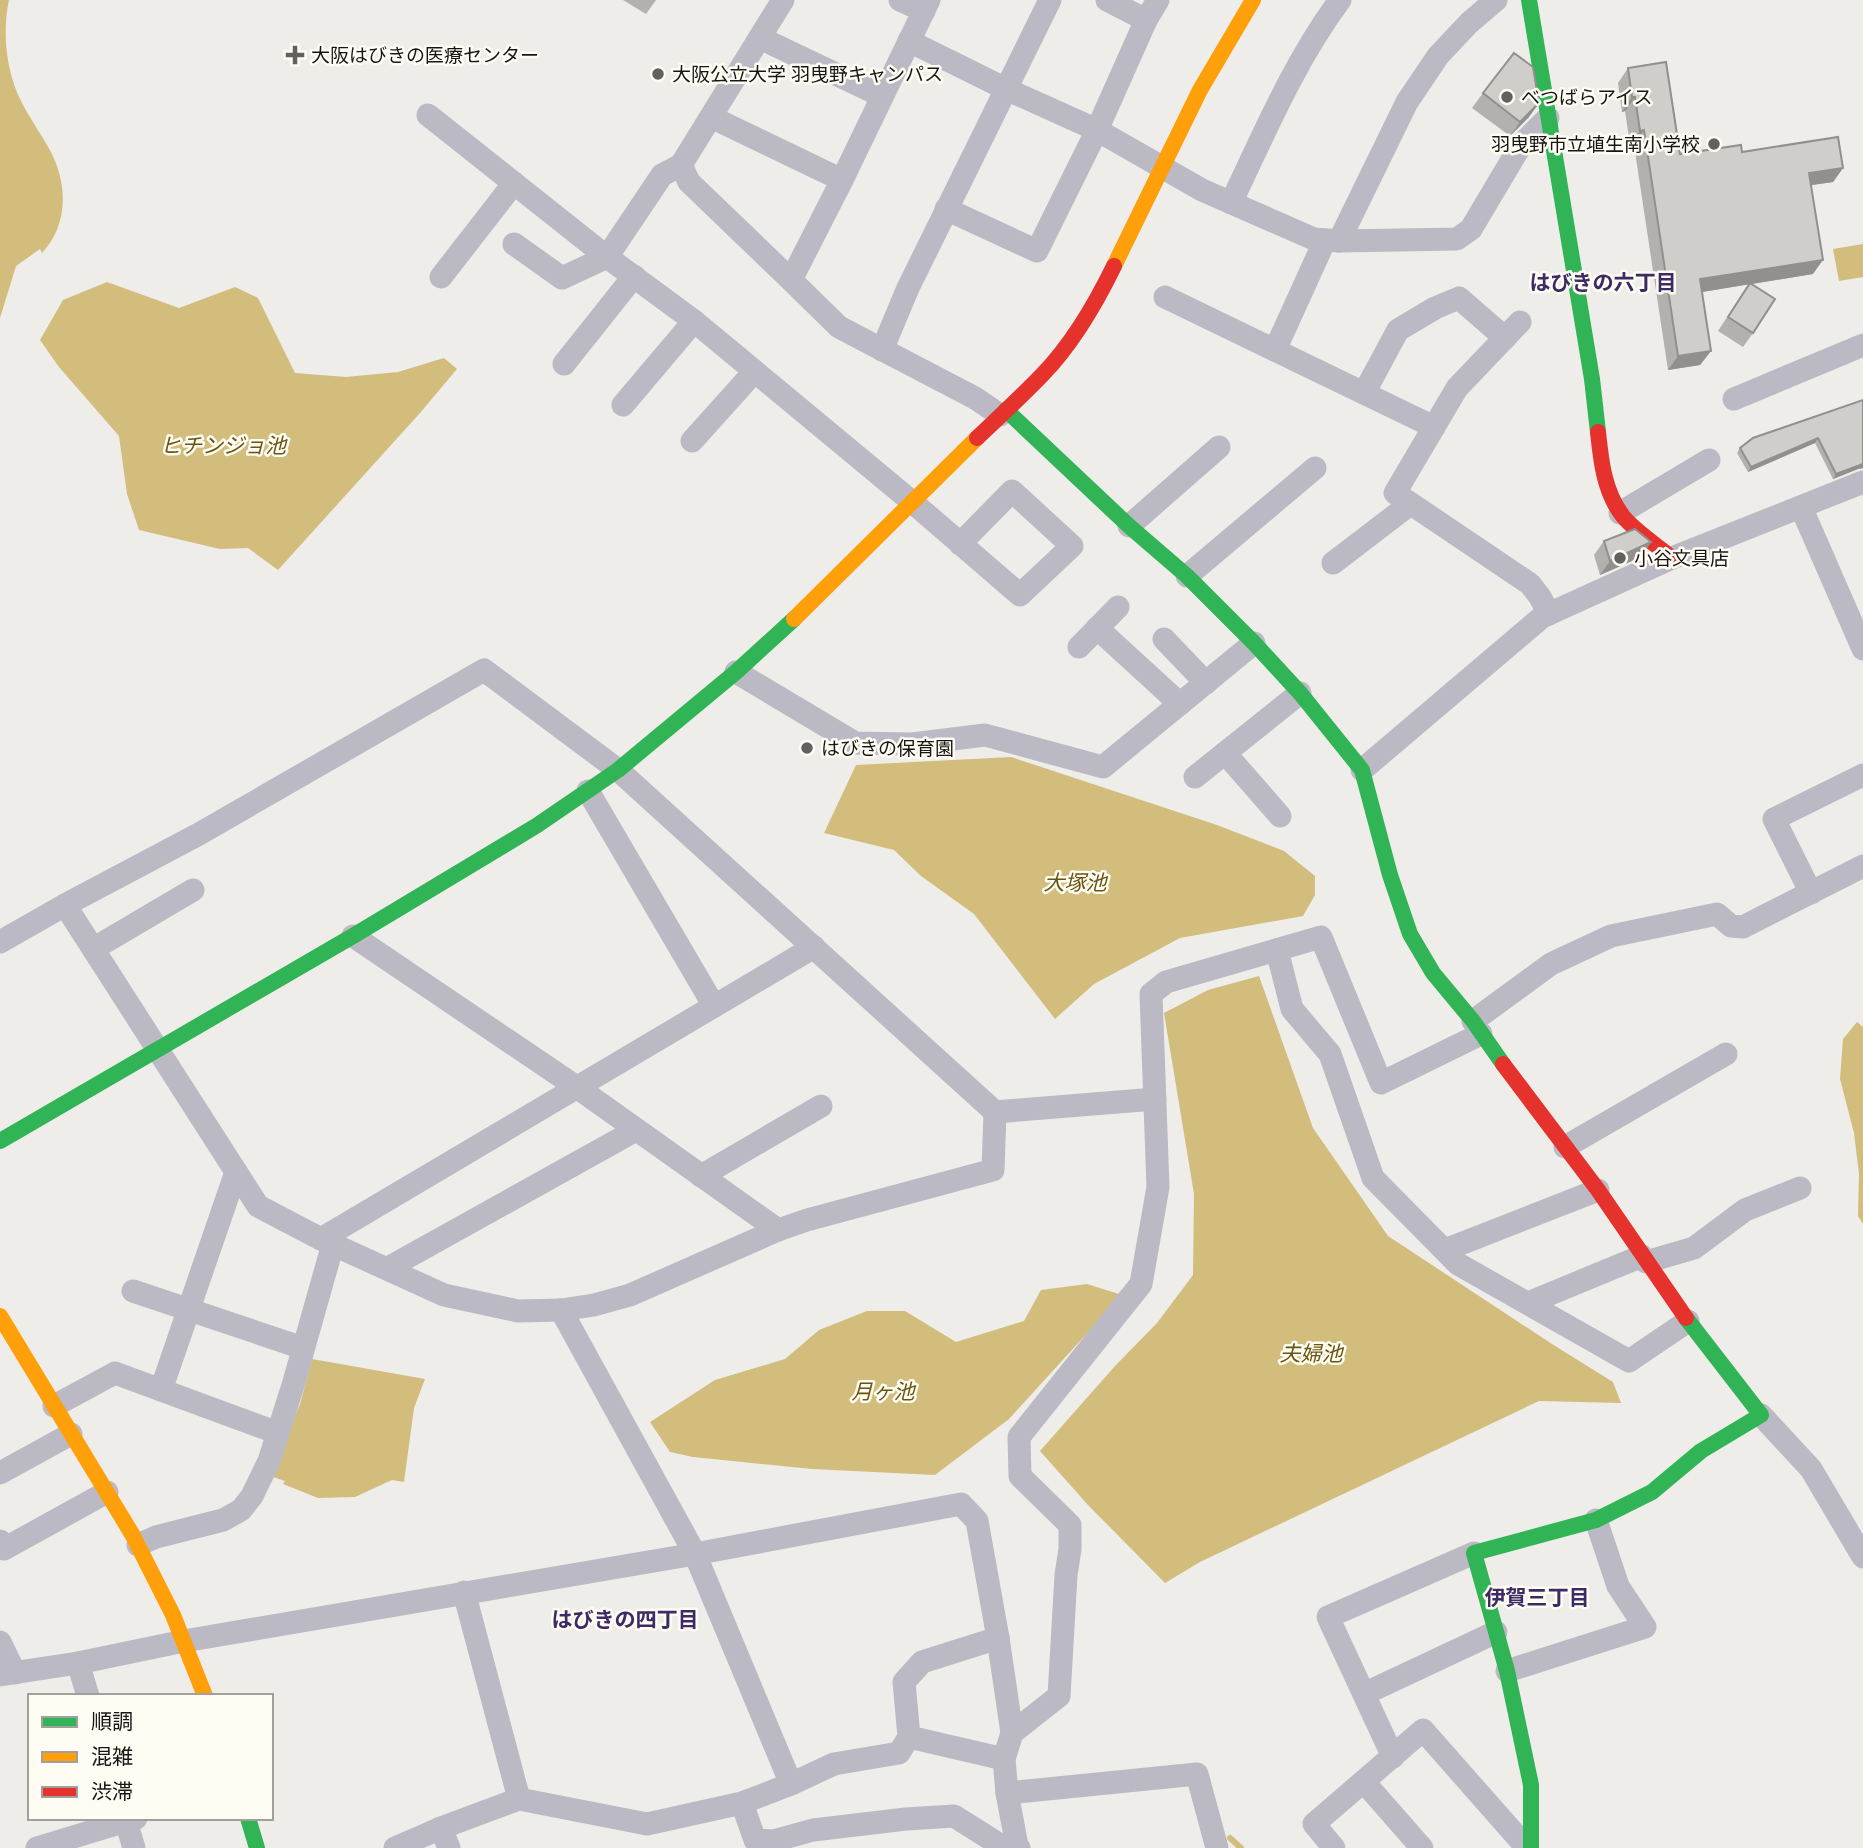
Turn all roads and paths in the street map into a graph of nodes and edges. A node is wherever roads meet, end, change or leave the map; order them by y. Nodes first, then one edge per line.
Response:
1 (783, 0) edge
2 (900, 0) edge
3 (1050, 0) edge
4 (1107, 0) edge
5 (1158, 0) edge
6 (1253, 0) edge
7 (1340, 0) edge
8 (1496, 0) edge
9 (1529, 0) edge
10 (927, 6) edge
11 (1146, 20) junction
12 (760, 38) junction
13 (909, 41) junction
14 (1006, 89) junction
15 (882, 96) junction
16 (428, 115) dead end
17 (711, 117) junction
18 (1548, 118) junction
19 (1097, 130) junction
20 (681, 165) junction
21 (1162, 168) junction
22 (842, 180) junction
23 (514, 183) junction
24 (1231, 203) junction
25 (946, 209) junction
26 (1332, 240) junction
27 (514, 244) dead end
28 (607, 257) junction
29 (634, 276) junction
30 (441, 278) dead end
31 (791, 280) junction
32 (1165, 297) dead end
33 (694, 321) junction
34 (1863, 345) edge
35 (882, 350) junction
36 (1275, 350) junction
37 (564, 364) dead end
38 (754, 372) junction
39 (1363, 393) junction
40 (1734, 399) dead end
41 (623, 405) dead end
42 (1003, 412) junction
43 (1434, 427) junction
44 (692, 441) dead end
45 (1219, 447) dead end
46 (1709, 460) dead end
47 (1315, 468) dead end
48 (1863, 482) edge
49 (911, 501) junction
50 (1410, 503) junction
51 (1801, 507) junction
52 (1620, 513) junction
53 (1129, 526) junction
54 (960, 544) junction
55 (1672, 558) junction
56 (1333, 563) dead end
57 (1187, 576) junction
58 (1118, 607) dead end
59 (1549, 614) junction
60 (1097, 628) junction
61 (1164, 639) dead end
62 (1254, 643) junction
63 (1079, 647) dead end
64 (1863, 649) edge
65 (736, 672) junction
66 (1206, 682) junction
67 (1300, 693) junction
68 (1180, 704) junction
69 (1225, 753) junction
70 (618, 770) junction
71 (1362, 770) junction
72 (1863, 775) edge
73 (1195, 777) dead end
74 (588, 790) junction
75 (1280, 816) dead end
76 (1863, 866) edge
77 (193, 890) dead end
78 (1811, 892) junction
79 (65, 905) junction
80 (353, 936) junction
81 (0, 942) edge
82 (814, 947) junction
83 (93, 949) junction
84 (1277, 950) junction
85 (715, 1006) junction
86 (1477, 1027) junction
87 (158, 1049) junction
88 (1726, 1055) dead end
89 (578, 1088) junction
90 (1155, 1099) junction
91 (821, 1106) dead end
92 (995, 1112) junction
93 (636, 1130) junction
94 (0, 1141) edge
95 (1565, 1147) junction
96 (236, 1172) junction
97 (701, 1176) junction
98 (1800, 1188) dead end
99 (1598, 1191) junction
100 (778, 1230) junction
101 (327, 1241) junction
102 (1445, 1250) junction
103 (1644, 1259) junction
104 (388, 1268) junction
105 (133, 1291) dead end
106 (1528, 1303) junction
107 (189, 1309) junction
108 (561, 1310) junction
109 (0, 1316) edge
110 (1688, 1321) junction
111 (303, 1348) junction
112 (161, 1390) junction
113 (54, 1406) junction
114 (1761, 1415) junction
115 (278, 1433) junction
116 (71, 1434) junction
117 (0, 1473) edge
118 (107, 1492) junction
119 (1596, 1520) junction
120 (0, 1541) edge
121 (138, 1545) junction
122 (1474, 1553) junction
123 (695, 1554) junction
124 (1863, 1557) edge
125 (464, 1592) junction
126 (1496, 1632) junction
127 (998, 1638) junction
128 (184, 1641) junction
129 (0, 1642) edge
130 (78, 1663) junction
131 (1507, 1671) junction
132 (8, 1674) edge
133 (87, 1694) edge
134 (204, 1694) edge
135 (1364, 1694) junction
136 (1012, 1733) junction
137 (909, 1737) junction
138 (1393, 1757) junction
139 (1004, 1759) junction
140 (1364, 1782) junction
141 (791, 1784) junction
142 (1007, 1793) junction
143 (519, 1799) junction
144 (742, 1803) junction
145 (126, 1820) edge
146 (129, 1820) edge
147 (249, 1820) edge
148 (445, 1838) edge
149 (1018, 1847) edge
150 (37, 1848) edge
151 (134, 1848) edge
152 (257, 1848) edge
153 (395, 1848) edge
154 (1217, 1848) edge
155 (1334, 1848) edge
156 (1422, 1848) edge
157 (1529, 1848) edge

1 - 12 street
2 - 10 street
3 - 14 street
4 - 11 street
5 - 11 street
6 - 21 street
7 - 24 street
8 - 26 street
9 - 18 street
10 - 13 street
11 - 19 street
12 - 15 street
12 - 17 street
13 - 14 street
13 - 15 street
14 - 19 street
14 - 25 street
15 - 22 street
16 - 23 street
17 - 20 street
17 - 22 street
18 - 26 street
18 - 52 street
19 - 21 street
19 - 25 street
20 - 28 street
20 - 31 street
21 - 24 street
21 - 42 street
22 - 31 street
23 - 28 street
23 - 30 street
24 - 26 street
25 - 35 street
26 - 36 street
27 - 28 street
28 - 29 street
29 - 33 street
29 - 37 street
31 - 35 street
32 - 36 street
33 - 38 street
33 - 41 street
34 - 40 street
35 - 42 street
36 - 39 street
38 - 44 street
38 - 49 street
39 - 43 street
39 - 43 street
42 - 49 street
42 - 53 street
43 - 50 street
45 - 53 street
46 - 52 street
47 - 57 street
48 - 51 street
49 - 54 street
49 - 65 street
50 - 56 street
50 - 59 street
51 - 55 street
51 - 64 street
52 - 55 street
53 - 57 street
54 - 54 street
55 - 59 street
57 - 62 street
58 - 60 street
59 - 71 street
60 - 63 street
60 - 68 street
61 - 66 street
62 - 66 street
62 - 67 street
65 - 68 street
65 - 70 street
66 - 68 street
67 - 69 street
67 - 71 street
69 - 73 street
69 - 75 street
70 - 74 street
70 - 79 street
70 - 82 street
71 - 86 street
72 - 78 street
74 - 80 street
74 - 85 street
76 - 78 street
77 - 83 street
78 - 86 street
79 - 81 street
79 - 83 street
80 - 87 street
80 - 89 street
82 - 85 street
82 - 92 street
83 - 87 street
84 - 86 street
84 - 90 street
84 - 102 street
85 - 89 street
86 - 95 street
87 - 94 street
87 - 96 street
88 - 95 street
89 - 93 street
89 - 101 street
90 - 92 street
90 - 136 street
91 - 97 street
92 - 100 street
93 - 97 street
93 - 104 street
95 - 99 street
96 - 101 street
96 - 107 street
97 - 100 street
98 - 103 street
99 - 102 street
99 - 103 street
100 - 108 street
101 - 104 street
101 - 111 street
102 - 106 street
103 - 106 street
103 - 110 street
104 - 108 street
105 - 107 street
106 - 110 street
107 - 111 street
107 - 112 street
108 - 123 street
109 - 113 street
110 - 114 street
111 - 115 street
112 - 113 street
112 - 115 street
113 - 116 street
114 - 119 street
114 - 124 street
115 - 121 street
116 - 117 street
116 - 118 street
118 - 120 street
118 - 121 street
119 - 122 street
119 - 131 street
121 - 128 street
122 - 126 street
122 - 135 street
123 - 125 street
123 - 127 street
123 - 141 street
125 - 128 street
125 - 143 street
126 - 131 street
126 - 135 street
127 - 136 street
127 - 137 street
128 - 130 street
128 - 134 street
129 - 132 street
130 - 132 street
130 - 133 street
131 - 157 street
135 - 138 street
136 - 139 street
137 - 139 street
137 - 141 street
138 - 140 street
138 - 157 street
139 - 142 street
140 - 155 street
140 - 156 street
141 - 144 street
142 - 149 street
142 - 154 street
143 - 144 street
143 - 148 street
144 - 149 street
145 - 150 street
146 - 151 street
147 - 152 street
148 - 153 street

